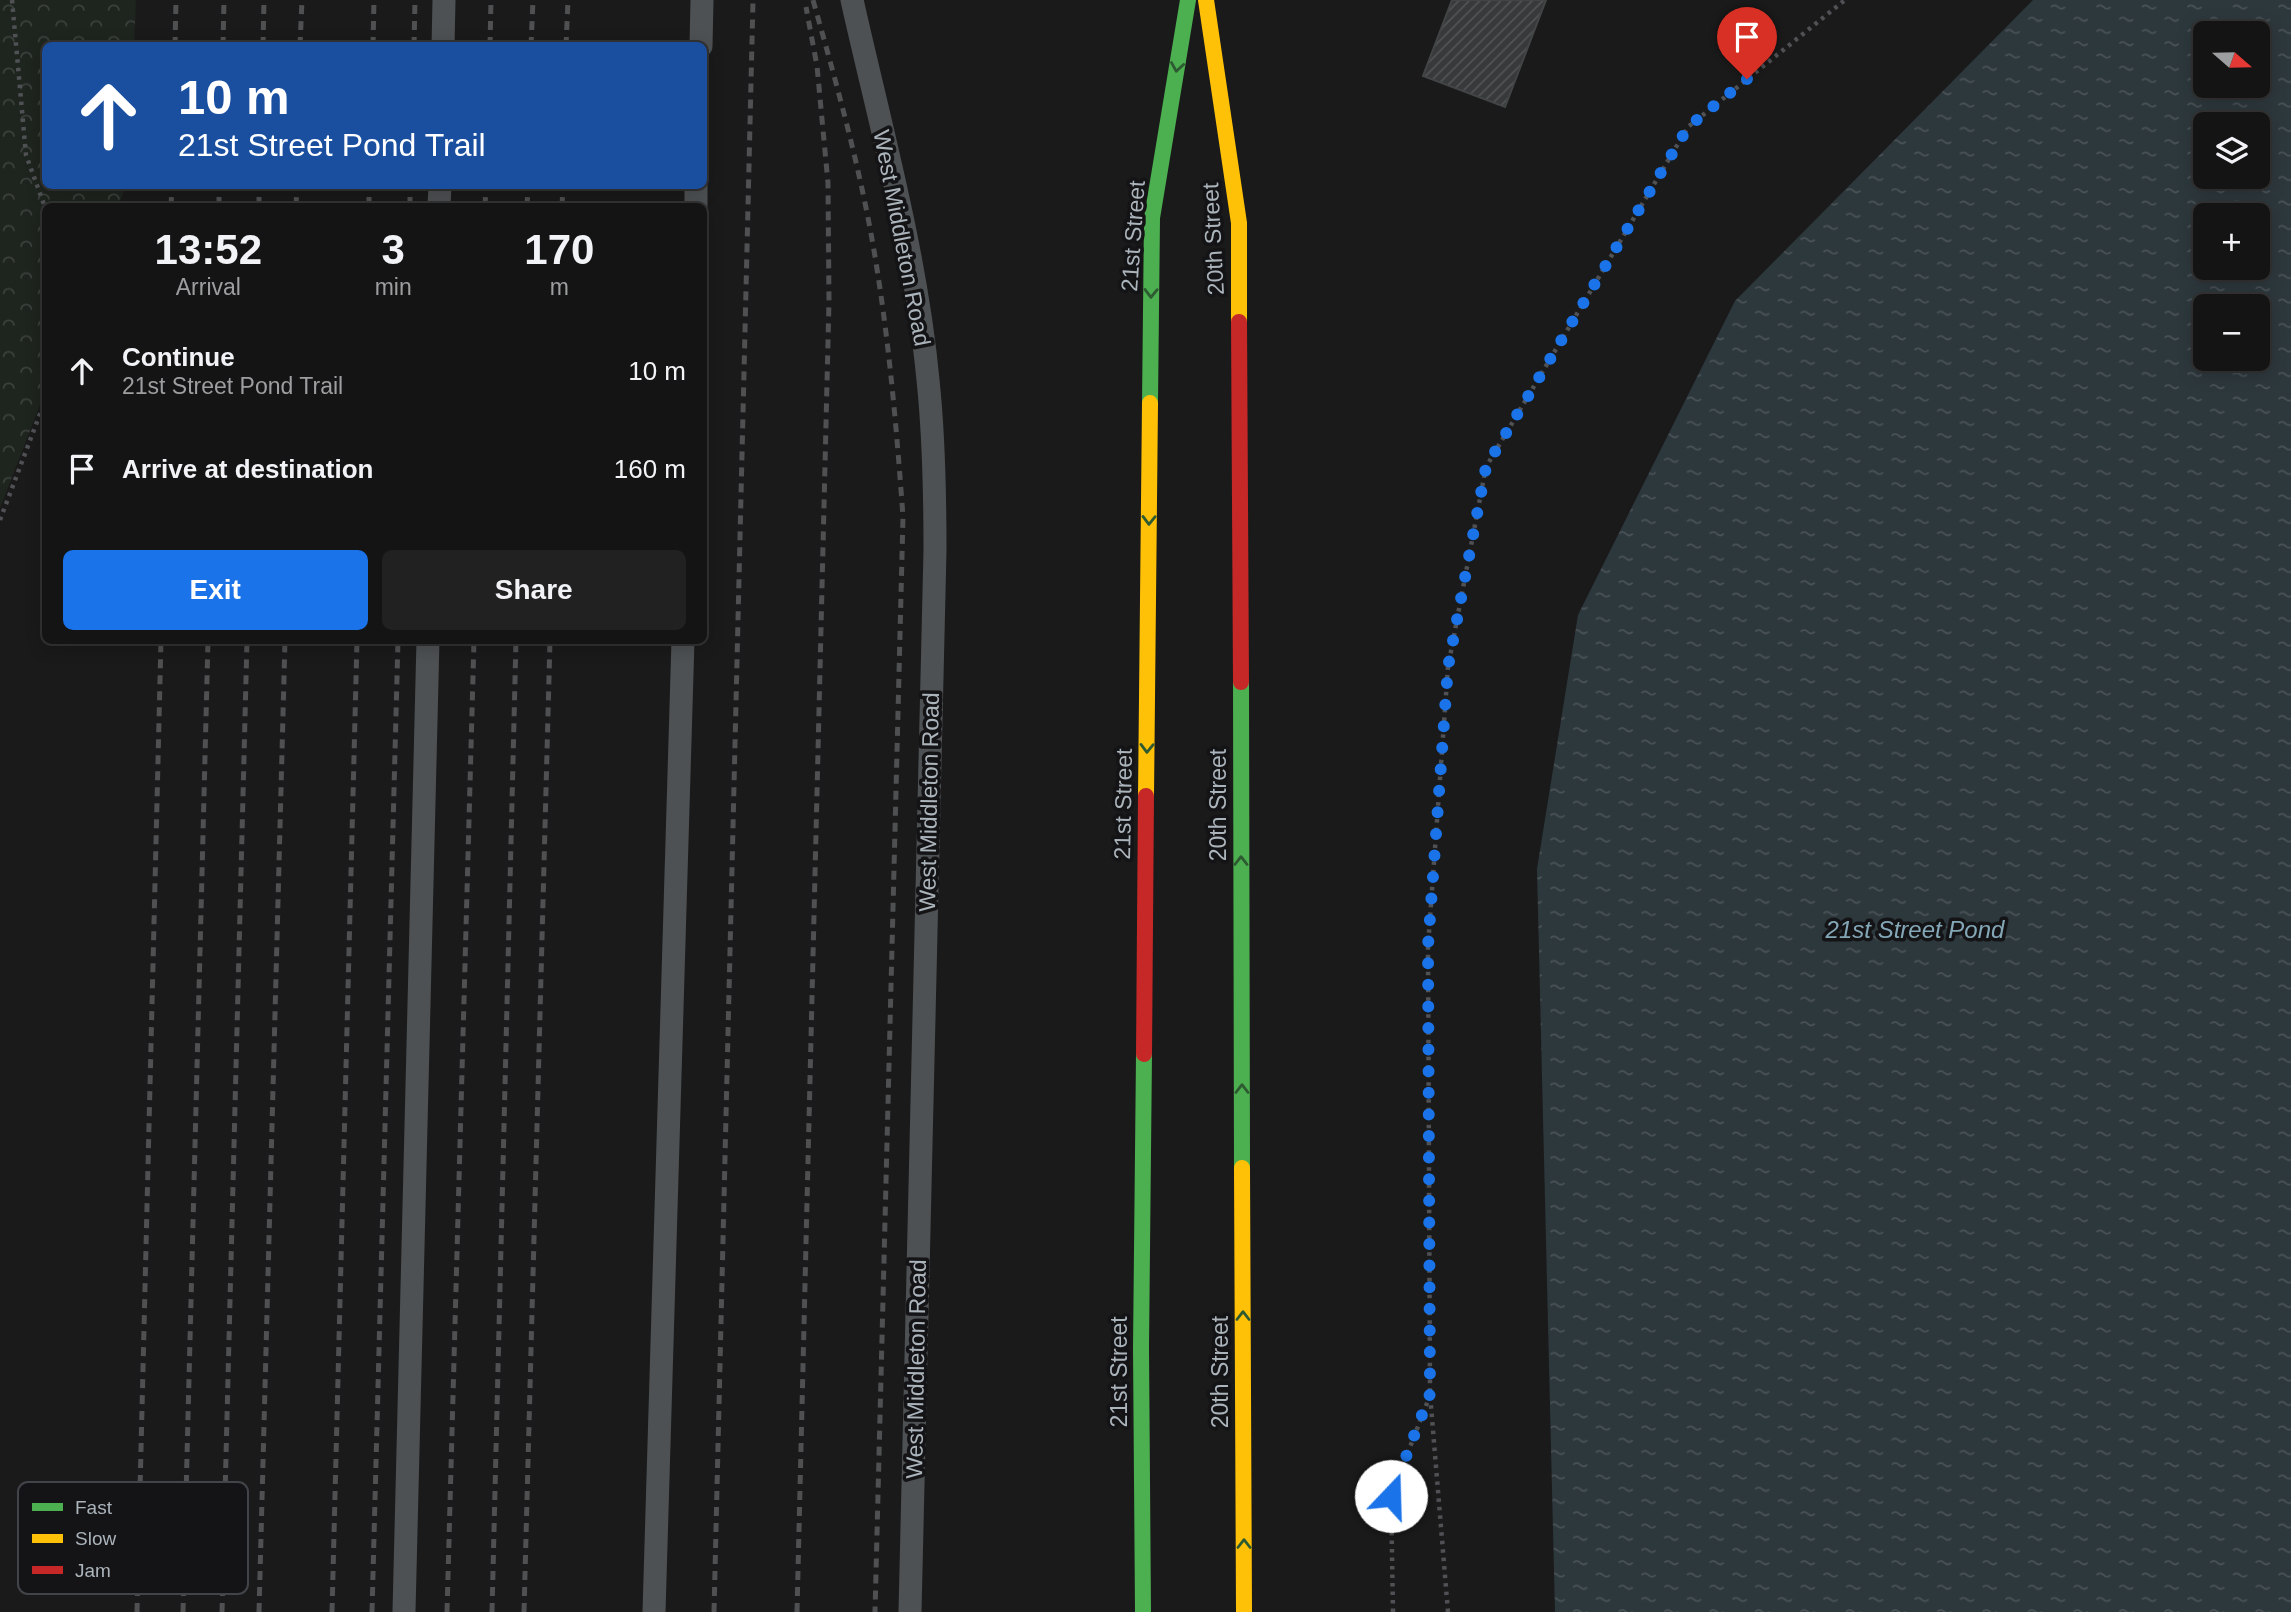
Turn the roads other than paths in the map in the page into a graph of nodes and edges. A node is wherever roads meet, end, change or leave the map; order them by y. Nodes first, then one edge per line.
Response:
1 (444, 0) edge
2 (702, 0) edge
3 (852, 0) edge
4 (1188, 0) edge
5 (1206, 0) edge
6 (443, 42) edge
7 (701, 42) edge
8 (428, 644) edge
9 (683, 644) edge
10 (404, 1612) edge
11 (654, 1612) edge
12 (910, 1612) edge
13 (1143, 1612) edge
14 (1244, 1612) edge

1 - 6 lane
2 - 7 lane
3 - 12 lane, West Middleton Road
4 -> 13 main road, 21st Street
14 -> 5 main road, 20th Street
8 - 10 lane
9 - 11 lane

